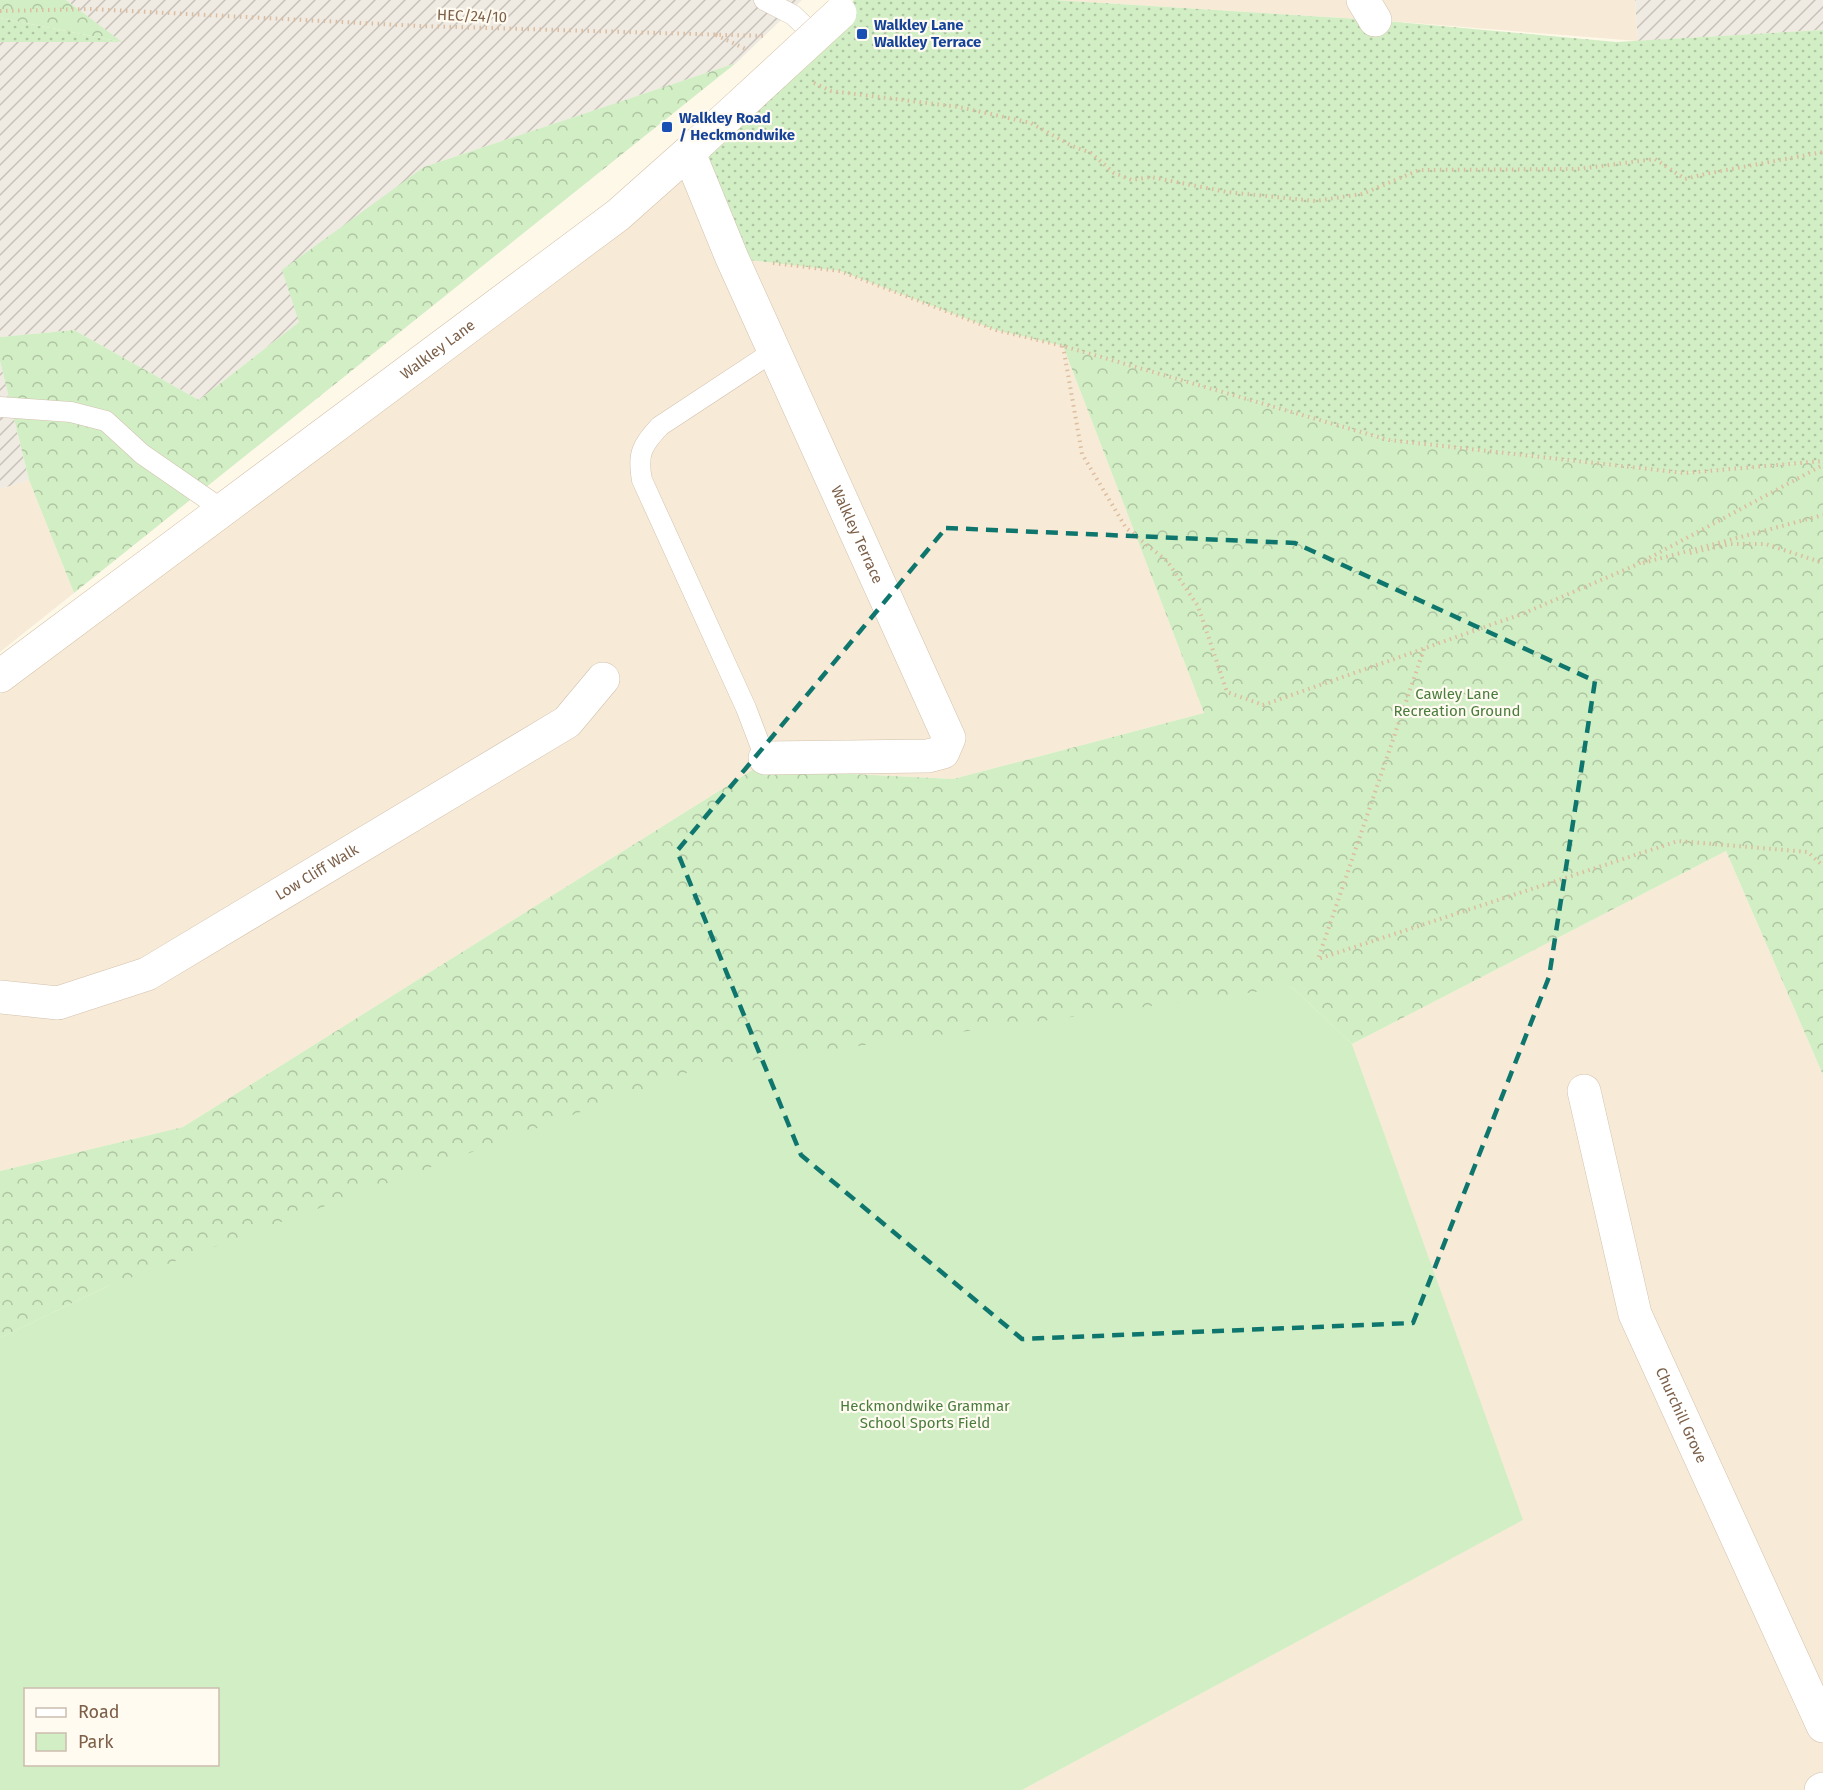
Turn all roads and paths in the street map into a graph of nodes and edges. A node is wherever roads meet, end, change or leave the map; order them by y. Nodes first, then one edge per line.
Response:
1 (764, 0) edge
2 (847, 6) edge
3 (0, 11) edge
4 (716, 35) junction
5 (758, 55) dead end
6 (806, 58) junction
7 (694, 148) junction
8 (1823, 152) edge
9 (732, 258) junction
10 (1063, 346) junction
11 (774, 351) junction
12 (0, 407) edge
13 (1823, 463) edge
14 (223, 510) junction
15 (1823, 515) edge
16 (1823, 563) edge
17 (1636, 565) junction
18 (1424, 649) junction
19 (0, 676) edge
20 (603, 679) dead end
21 (765, 758) joint
22 (1823, 866) edge
23 (0, 997) edge
24 (1584, 1091) dead end
25 (1823, 1726) edge

1 - 6 lane
2 - 6 street, Walkley Lane, bridge
3 - 4 path, HEC/24/10
4 - 5 path
4 - 6 path, HEC/24/10
6 - 7 street, Walkley Lane, bridge
6 - 8 path
7 - 9 street, Walkley Terrace
7 - 14 street, Walkley Lane
9 - 10 path
9 - 11 street, Walkley Terrace
10 - 13 path
10 - 18 path
11 - 21 lane
11 - 21 street, Walkley Terrace
12 - 14 lane
13 - 17 path
14 - 19 street, Walkley Lane
15 - 17 path
16 - 17 path
17 - 18 path
18 - 22 path
20 - 23 street, Low Cliff Walk
24 - 25 street, Churchill Grove

